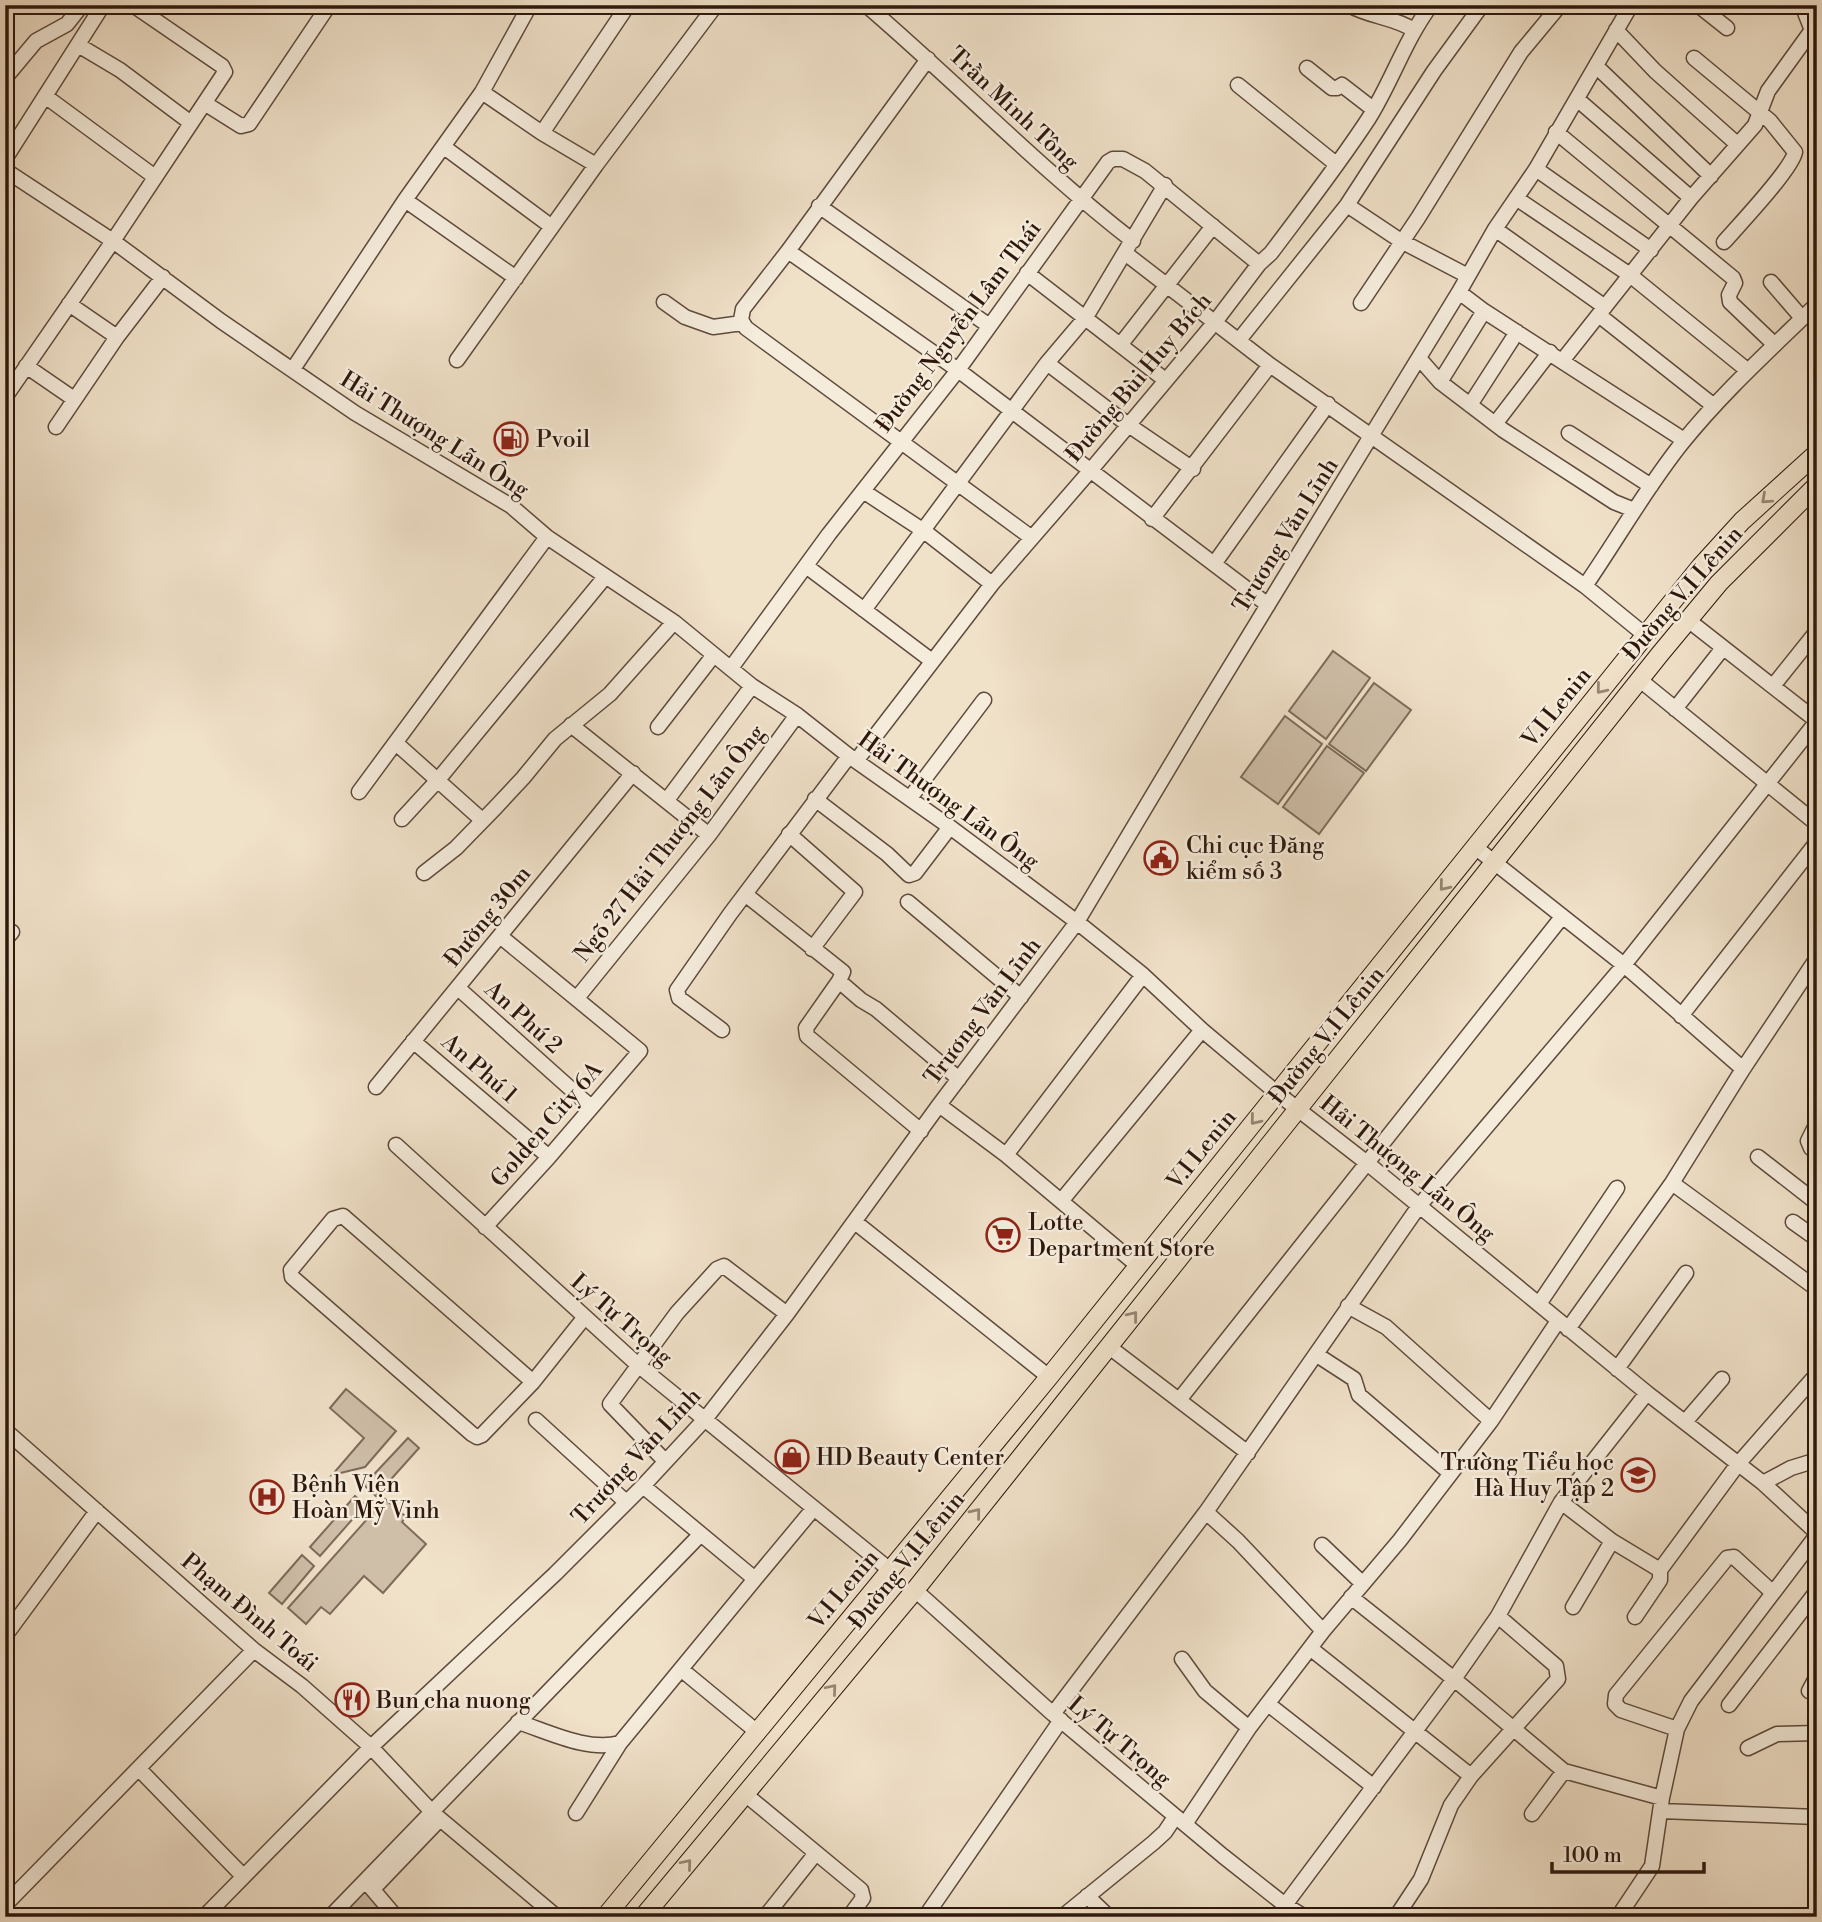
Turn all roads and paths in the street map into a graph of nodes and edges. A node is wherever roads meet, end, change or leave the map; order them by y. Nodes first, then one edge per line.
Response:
1 (82, 5) edge
2 (103, 5) edge
3 (133, 5) edge
4 (329, 5) edge
5 (530, 5) edge
6 (628, 5) edge
7 (716, 5) edge
8 (866, 5) edge
9 (1349, 5) edge
10 (1431, 5) edge
11 (1482, 5) edge
12 (1560, 5) edge
13 (1630, 5) edge
14 (1698, 5) edge
15 (1802, 5) edge
16 (1727, 28) dead end
17 (1414, 30) junction
18 (1616, 30) junction
19 (1814, 36) edge
20 (78, 45) junction
21 (1694, 58) dead end
22 (928, 59) junction
23 (1596, 66) junction
24 (1307, 68) dead end
25 (5, 78) edge
26 (1238, 85) dead end
27 (482, 92) junction
28 (45, 96) junction
29 (1577, 99) junction
30 (206, 104) junction
31 (1373, 108) junction
32 (1759, 112) junction
33 (191, 123) junction
34 (1556, 132) junction
35 (542, 133) junction
36 (1737, 144) junction
37 (444, 147) junction
38 (5, 159) edge
39 (1336, 164) junction
40 (596, 165) junction
41 (1536, 169) junction
42 (5, 170) edge
43 (1711, 176) junction
44 (155, 177) junction
45 (1165, 185) junction
46 (1516, 198) junction
47 (1691, 198) junction
48 (405, 200) junction
49 (1080, 200) junction
50 (1347, 205) junction
51 (819, 206) junction
52 (1670, 225) junction
53 (1213, 226) junction
54 (552, 227) junction
55 (1495, 229) junction
56 (113, 241) junction
57 (1401, 241) junction
58 (1724, 242) dead end
59 (1129, 247) junction
60 (1651, 250) junction
61 (788, 251) junction
62 (1259, 264) junction
63 (1027, 273) junction
64 (1630, 275) junction
65 (1468, 276) junction
66 (163, 277) junction
67 (516, 278) junction
68 (1771, 282) dead end
69 (1169, 285) junction
70 (1459, 292) junction
71 (664, 302) dead end
72 (1361, 303) dead end
73 (69, 304) junction
74 (1817, 304) edge
75 (1484, 311) junction
76 (1602, 311) junction
77 (1086, 317) junction
78 (1802, 318) junction
79 (1215, 322) junction
80 (742, 323) junction
81 (988, 325) junction
82 (1517, 332) junction
83 (117, 337) junction
84 (1239, 340) junction
85 (1774, 344) junction
86 (1121, 345) junction
87 (1550, 352) junction
88 (1419, 358) junction
89 (457, 360) dead end
90 (1562, 361) junction
91 (1047, 363) junction
92 (1269, 365) junction
93 (26, 366) junction
94 (293, 369) junction
95 (958, 370) junction
96 (1747, 370) junction
97 (1164, 379) junction
98 (1440, 382) junction
99 (8, 393) dead end
100 (74, 400) junction
101 (1328, 404) junction
102 (1470, 405) junction
103 (1714, 406) junction
104 (1011, 412) junction
105 (1127, 424) junction
106 (1495, 424) junction
107 (55, 427) dead end
108 (1569, 433) dead end
109 (1372, 436) junction
110 (1684, 440) junction
111 (900, 441) junction
112 (1817, 453) edge
113 (1193, 469) junction
114 (1090, 471) junction
115 (959, 483) junction
116 (1817, 485) edge
117 (1651, 486) junction
118 (863, 491) junction
119 (1634, 510) junction
120 (1152, 519) junction
121 (924, 531) junction
122 (547, 537) junction
123 (1032, 538) junction
124 (1214, 564) junction
125 (806, 566) junction
126 (606, 577) junction
127 (992, 584) junction
128 (1586, 586) junction
129 (1268, 605) junction
130 (864, 610) junction
131 (1688, 620) junction
132 (674, 622) junction
133 (1817, 631) edge
134 (1645, 635) junction
135 (1723, 648) junction
136 (713, 656) junction
137 (932, 661) junction
138 (731, 668) junction
139 (1640, 680) junction
140 (752, 686) junction
141 (1773, 686) junction
142 (984, 700) dead end
143 (1675, 709) junction
144 (797, 716) junction
145 (1817, 721) edge
146 (571, 725) junction
147 (658, 727) dead end
148 (1572, 727) junction
149 (1590, 742) junction
150 (397, 744) junction
151 (853, 759) junction
152 (633, 774) junction
153 (437, 781) junction
154 (1769, 784) junction
155 (359, 792) dead end
156 (910, 798) junction
157 (815, 799) junction
158 (667, 800) junction
159 (402, 819) dead end
160 (482, 820) junction
161 (1817, 824) edge
162 (950, 827) junction
163 (789, 834) junction
164 (709, 835) junction
165 (1817, 842) edge
166 (1475, 847) junction
167 (1494, 863) junction
168 (424, 873) dead end
169 (745, 894) junction
170 (908, 902) dead end
171 (1562, 917) junction
172 (1077, 922) junction
173 (500, 936) junction
174 (812, 949) junction
175 (1817, 957) edge
176 (1624, 965) junction
177 (1143, 975) junction
178 (839, 981) junction
179 (458, 988) junction
180 (1021, 996) junction
181 (577, 999) junction
182 (1681, 1016) junction
183 (722, 1030) dead end
184 (1202, 1030) junction
185 (413, 1041) junction
186 (1743, 1069) junction
187 (959, 1079) junction
188 (376, 1087) dead end
189 (1277, 1093) junction
190 (939, 1105) junction
191 (591, 1107) junction
192 (1298, 1109) junction
193 (1817, 1123) edge
194 (921, 1131) junction
195 (396, 1145) dead end
196 (1817, 1153) edge
197 (1006, 1155) junction
198 (549, 1157) junction
199 (1758, 1157) dead end
200 (1367, 1163) junction
201 (1672, 1183) junction
202 (1617, 1188) dead end
203 (1062, 1200) junction
204 (1817, 1203) edge
205 (1419, 1206) junction
206 (855, 1222) junction
207 (1793, 1222) dead end
208 (485, 1227) junction
209 (1817, 1239) edge
210 (1137, 1265) junction
211 (1686, 1273) dead end
212 (1817, 1289) edge
213 (1539, 1304) junction
214 (1348, 1306) junction
215 (787, 1314) junction
216 (584, 1318) junction
217 (1563, 1325) junction
218 (1108, 1346) junction
219 (1317, 1355) junction
220 (638, 1365) junction
221 (1617, 1369) junction
222 (1049, 1377) junction
223 (1722, 1378) dead end
224 (533, 1381) junction
225 (1814, 1382) edge
226 (1647, 1393) junction
227 (1179, 1400) junction
228 (706, 1418) junction
229 (536, 1420) dead end
230 (1491, 1421) junction
231 (1685, 1422) junction
232 (5, 1430) edge
233 (1248, 1453) junction
234 (1817, 1460) edge
235 (665, 1461) junction
236 (1738, 1464) junction
237 (1450, 1473) junction
238 (1763, 1483) junction
239 (643, 1486) junction
240 (626, 1502) junction
241 (1561, 1502) junction
242 (814, 1508) junction
243 (97, 1511) junction
244 (1206, 1512) junction
245 (1817, 1534) edge
246 (700, 1535) junction
247 (1612, 1541) junction
248 (1322, 1545) dead end
249 (890, 1570) junction
250 (1660, 1570) junction
251 (755, 1579) junction
252 (1362, 1583) junction
253 (915, 1590) junction
254 (1772, 1591) junction
255 (1817, 1591) edge
256 (1351, 1597) junction
257 (1573, 1607) dead end
258 (1498, 1616) junction
259 (1635, 1617) dead end
260 (1323, 1631) junction
261 (5, 1636) edge
262 (1310, 1648) junction
263 (254, 1650) junction
264 (1182, 1659) dead end
265 (682, 1670) junction
266 (1817, 1676) edge
267 (1454, 1679) junction
268 (1809, 1691) dead end
269 (1268, 1704) junction
270 (1729, 1705) dead end
271 (1057, 1717) junction
272 (518, 1723) junction
273 (1249, 1728) junction
274 (1677, 1729) junction
275 (1514, 1730) junction
276 (756, 1731) junction
277 (1417, 1731) junction
278 (1817, 1733) edge
279 (620, 1743) junction
280 (371, 1747) junction
281 (1748, 1748) dead end
282 (139, 1769) junction
283 (1564, 1771) junction
284 (1471, 1776) junction
285 (1374, 1787) junction
286 (744, 1794) junction
287 (1662, 1804) junction
288 (576, 1813) dead end
289 (1532, 1814) dead end
290 (437, 1816) junction
291 (1817, 1818) edge
292 (1180, 1820) junction
293 (816, 1853) junction
294 (243, 1876) junction
295 (369, 1885) junction
296 (1087, 1896) junction
297 (5, 1905) edge
298 (1284, 1905) junction
299 (1302, 1916) edge
300 (204, 1917) edge
301 (330, 1917) edge
302 (396, 1917) edge
303 (556, 1917) edge
304 (605, 1917) edge
305 (643, 1917) edge
306 (765, 1917) edge
307 (849, 1917) edge
308 (925, 1917) edge
309 (1062, 1917) edge
310 (1108, 1917) edge
311 (1396, 1917) edge
312 (1618, 1917) edge

1 - 25 street
2 - 20 street
3 - 30 street
4 - 30 street
5 - 27 street
6 - 35 street
7 - 40 street
8 - 22 street, Trần Minh Tông
9 - 17 street
10 - 17 street, Đường Bùi Huy Bích
11 - 50 street
12 - 57 street
13 - 18 street, Trương Văn Lĩnh
14 - 16 street
15 - 19 street
17 - 31 street, Đường Bùi Huy Bích
18 - 23 street, Trương Văn Lĩnh
18 - 36 street
19 - 32 street
20 - 28 street
20 - 33 street
21 - 32 street
22 - 49 street, Trần Minh Tông
22 - 51 street
23 - 29 street, Trương Văn Lĩnh
23 - 43 street
24 - 31 street
26 - 39 street
27 - 35 street
27 - 37 street
28 - 38 street
28 - 44 street
29 - 34 street, Trương Văn Lĩnh
29 - 47 street
30 - 33 street
31 - 39 street, Đường Bùi Huy Bích
32 - 36 street
32 - 58 street
33 - 44 street
34 - 41 street, Trương Văn Lĩnh
34 - 52 street
35 - 40 street
36 - 43 street
37 - 48 street
37 - 54 street
39 - 62 street, Đường Bùi Huy Bích
40 - 54 street
41 - 46 street, Trương Văn Lĩnh
41 - 60 street
42 - 56 street, Hải Thượng Lãn Ông
43 - 47 street
44 - 56 street
45 - 49 street, Đường Nguyễn Lâm Thái
45 - 53 street, Đường Nguyễn Lâm Thái
45 - 59 street
46 - 55 street, Trương Văn Lĩnh
46 - 64 street
47 - 52 street
48 - 67 street
48 - 94 street
49 - 59 street, Trần Minh Tông
49 - 63 street, Đường Nguyễn Lâm Thái
50 - 57 street
50 - 84 street
51 - 61 street
51 - 81 street
52 - 60 street
52 - 85 street
53 - 62 street, Đường Nguyễn Lâm Thái
53 - 69 street
54 - 67 street
55 - 65 street, Trương Văn Lĩnh
55 - 76 street
56 - 66 street, Hải Thượng Lãn Ông
56 - 73 street
57 - 65 street
57 - 72 street
59 - 69 street, Trần Minh Tông
59 - 77 street
60 - 64 street
61 - 80 street
61 - 95 street
62 - 79 street, Đường Bùi Huy Bích
63 - 77 street
63 - 81 street, Đường Nguyễn Lâm Thái
64 - 76 street
64 - 96 street
65 - 70 street, Trương Văn Lĩnh
66 - 83 street
66 - 94 street, Hải Thượng Lãn Ông
67 - 89 street
68 - 78 street
69 - 79 street, Trần Minh Tông
69 - 86 street
70 - 75 street
70 - 88 street, Trương Văn Lĩnh
71 - 80 street
73 - 83 street
73 - 93 street
74 - 78 street
75 - 82 street
75 - 98 street
76 - 90 street
76 - 103 street
77 - 86 street
77 - 91 street
78 - 85 street
79 - 84 street, Trần Minh Tông
79 - 97 street, Đường Bùi Huy Bích
80 - 111 street
81 - 95 street, Đường Nguyễn Lâm Thái
82 - 87 street
82 - 102 street
83 - 100 street
84 - 92 street, Trần Minh Tông
85 - 96 street
86 - 97 street
87 - 90 street
87 - 106 street
88 - 98 street
88 - 109 street, Trương Văn Lĩnh
90 - 110 street
91 - 104 street
91 - 105 street
92 - 101 street, Trần Minh Tông
92 - 113 street
93 - 99 street
93 - 100 street
94 - 122 street, Hải Thượng Lãn Ông
95 - 104 street
95 - 111 street, Đường Nguyễn Lâm Thái
96 - 103 street
97 - 105 street, Đường Bùi Huy Bích
98 - 102 street
100 - 107 street
101 - 109 street, Trần Minh Tông
101 - 124 street
102 - 106 street
103 - 110 street
104 - 114 street
104 - 115 street
105 - 113 street
105 - 114 street, Đường Bùi Huy Bích
106 - 119 street
108 - 117 street
109 - 128 street, Trần Minh Tông
109 - 129 street, Trương Văn Lĩnh
110 - 117 street
111 - 115 street
111 - 118 street, Đường Nguyễn Lâm Thái
112 -> 134 main road, V.I Lenin
113 - 120 street
114 - 120 street
114 - 123 street, Đường Bùi Huy Bích
115 - 121 street
115 - 123 street
116 - 131 main road, Đường V.I Lênin
117 - 119 street
118 - 121 street
118 - 125 street, Đường Nguyễn Lâm Thái
119 - 128 street
120 - 124 street
121 - 127 street
121 - 130 street
122 - 126 street, Hải Thượng Lãn Ông
122 - 150 street
123 - 127 street, Đường Bùi Huy Bích
124 - 129 street
125 - 130 street
125 - 138 street, Đường Nguyễn Lâm Thái
126 - 132 street, Hải Thượng Lãn Ông
126 - 153 street
127 - 137 street, Đường Bùi Huy Bích
128 - 134 street, Trần Minh Tông
129 - 172 street, Trương Văn Lĩnh
130 - 137 street
131 - 135 street
131 - 139 main road, Đường V.I Lênin
132 - 136 street, Hải Thượng Lãn Ông
132 - 146 street
133 - 141 street
134 -> 148 main road, V.I Lenin
135 - 141 street
135 - 143 street
136 - 138 street, Hải Thượng Lãn Ông
136 - 147 street
137 - 151 street, Đường Bùi Huy Bích
138 - 140 street, Hải Thượng Lãn Ông
139 - 143 street
139 - 149 main road, Đường V.I Lênin
140 - 144 street, Hải Thượng Lãn Ông
140 - 158 street
141 - 145 street
142 - 156 street
143 - 154 street
144 - 151 street, Hải Thượng Lãn Ông
144 - 164 street, Ngõ 27 Hải Thượng Lãn Ông
145 - 154 street
146 - 152 street
146 - 160 street
148 - 149 main road
148 - 166 main road, V.I Lenin
149 - 167 main road, Đường V.I Lênin
150 - 153 street
150 - 155 street
151 - 156 street, Hải Thượng Lãn Ông
151 - 157 street, Đường Bùi Huy Bích
152 - 158 street
152 - 173 street, Đường 30m
153 - 159 street
153 - 160 street
154 - 161 street
154 - 176 street
156 - 162 street, Hải Thượng Lãn Ông
157 - 162 street
157 - 163 street, Đường Bùi Huy Bích
158 - 164 street
160 - 168 street
162 - 172 street, Hải Thượng Lãn Ông
163 - 169 street, Đường Bùi Huy Bích
163 - 174 street
164 - 181 street, Ngõ 27 Hải Thượng Lãn Ông
165 - 182 street
166 - 167 street
166 -> 189 main road, V.I Lenin
167 - 171 street
167 - 192 main road, Đường V.I Lênin
169 - 174 street
169 - 183 street, Đường Bùi Huy Bích
170 - 180 street
171 - 176 street
171 - 200 street
172 - 177 street, Hải Thượng Lãn Ông
172 - 180 street, Trương Văn Lĩnh
173 - 179 street, Đường 30m
173 - 181 street
174 - 178 street
175 - 186 street
176 - 182 street
176 - 205 street
177 - 184 street, Hải Thượng Lãn Ông
177 - 197 street
178 - 187 street
178 - 194 street
179 - 185 street, Đường 30m
179 - 191 street, An Phú 2
180 - 187 street, Trương Văn Lĩnh
181 - 191 street, Golden City 6A
182 - 186 street
184 - 189 street, Hải Thượng Lãn Ông
184 - 203 street
185 - 188 street, Đường 30m
185 - 198 street, An Phú 1
186 - 201 street
187 - 190 street, Trương Văn Lĩnh
189 - 192 street, Hải Thượng Lãn Ông
189 -> 210 main road, V.I Lenin
190 - 194 street, Trương Văn Lĩnh
190 - 197 street
191 - 198 street, Golden City 6A
192 - 200 street, Hải Thượng Lãn Ông
218 -> 192 main road, Đường V.I Lênin
193 - 196 street
194 - 206 street, Trương Văn Lĩnh
195 - 208 street, Lý Tự Trọng
197 - 203 street
198 - 208 street, Golden City 6A
199 - 204 street
200 - 205 street, Hải Thượng Lãn Ông
200 - 227 street
201 - 212 street
201 - 217 street
202 - 213 street
203 - 210 street
205 - 213 street, Hải Thượng Lãn Ông
205 - 214 street
206 - 215 street, Trương Văn Lĩnh
206 - 222 street
207 - 209 street
208 - 216 street, Lý Tự Trọng
210 - 222 main road, V.I Lenin
211 - 221 street
213 - 217 street, Hải Thượng Lãn Ông
214 - 219 street
214 - 230 street
215 - 220 street
215 - 228 street, Trương Văn Lĩnh
216 - 220 street, Lý Tự Trọng
216 - 224 street
217 - 221 street, Hải Thượng Lãn Ông
217 - 230 street
218 - 227 street
253 -> 218 main road, Đường V.I Lênin
219 - 233 street
219 - 237 street
220 - 228 street, Lý Tự Trọng
220 - 235 street
221 - 226 street, Hải Thượng Lãn Ông
222 - 249 main road, V.I Lenin
223 - 231 street
224 - 224 street
225 - 236 street
226 - 231 street, Hải Thượng Lãn Ông
226 - 241 street
227 - 233 street
228 - 235 street, Trương Văn Lĩnh
228 - 242 street, Lý Tự Trọng
229 - 240 street
230 - 237 street
231 - 236 street, Hải Thượng Lãn Ông
232 - 243 street, Phạm Đình Toái
233 - 244 street
234 - 238 street
235 - 239 street, Trương Văn Lĩnh
236 - 238 street, Hải Thượng Lãn Ông
236 - 250 street
237 - 252 street
238 - 245 street, Hải Thượng Lãn Ông
239 - 240 street, Trương Văn Lĩnh
239 - 246 street
240 - 280 street, Trương Văn Lĩnh
241 - 247 street
241 - 258 street
242 - 249 street, Lý Tự Trọng
242 - 251 street
243 - 261 street
243 - 263 street, Phạm Đình Toái
244 - 260 street
244 - 271 street
245 - 254 street
246 - 251 street
246 - 272 street
247 - 250 street
247 - 257 street
248 - 252 street
249 - 253 main road
249 - 276 main road, V.I Lenin
250 - 259 street
251 - 265 street
252 - 256 street
253 - 271 street, Lý Tự Trọng
286 -> 253 main road, Đường V.I Lênin
254 - 274 street
254 - 274 street
255 - 270 street
256 - 260 street
256 - 267 street
258 - 267 street
258 - 275 street
260 - 262 street
262 - 269 street
262 - 277 street
263 - 280 street, Phạm Đình Toái
263 - 282 street
264 - 273 street
265 - 276 street
265 - 279 street
266 - 268 street
267 - 275 street
267 - 277 street
269 - 273 street
269 - 285 street
271 - 292 street, Lý Tự Trọng
271 - 308 street
272 - 279 street
272 - 290 street
273 - 292 street
274 - 287 street
275 - 283 street
275 - 284 street
276 - 304 main road, V.I Lenin
277 - 284 street
277 - 285 street
278 - 281 street
279 - 288 street
280 - 290 street, Phạm Đình Toái
280 - 294 street, Trương Văn Lĩnh
282 - 294 street
282 - 297 street
283 - 287 street
283 - 289 street
284 - 311 street
285 - 298 street
286 - 293 street
305 -> 286 main road, Đường V.I Lênin
287 - 291 street
287 - 312 street
290 - 295 street
290 - 303 street, Phạm Đình Toái
292 - 296 street
292 - 298 street, Lý Tự Trọng
293 - 306 street
293 - 307 street
294 - 300 street, Trương Văn Lĩnh
295 - 301 street
295 - 302 street
296 - 309 street
296 - 310 street
298 - 299 street, Lý Tự Trọng

